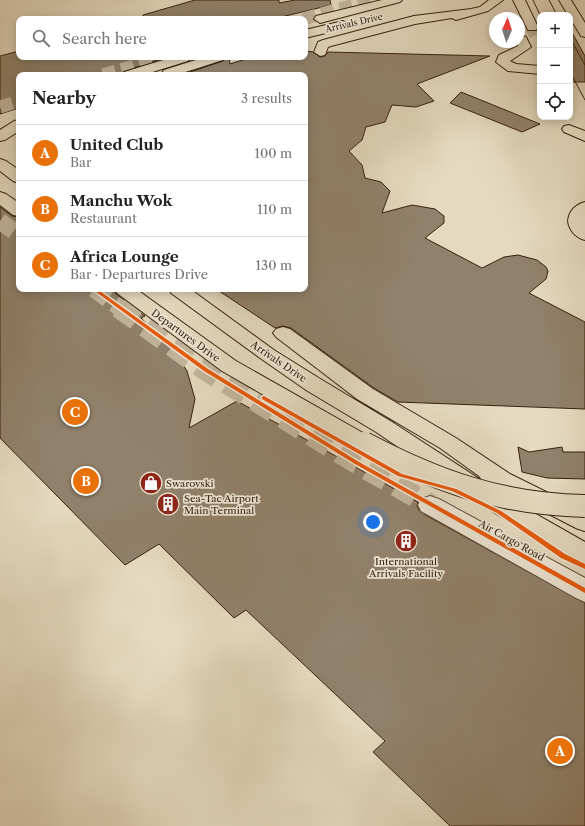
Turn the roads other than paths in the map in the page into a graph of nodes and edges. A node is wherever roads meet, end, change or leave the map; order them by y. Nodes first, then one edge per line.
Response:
1 (396, 0) edge
2 (518, 0) edge
3 (566, 0) edge
4 (503, 2) edge
5 (422, 7) dead end
6 (471, 12) junction
7 (385, 16) dead end
8 (489, 17) edge
9 (308, 21) edge
10 (402, 26) dead end
11 (463, 26) dead end
12 (308, 33) edge
13 (585, 33) edge
14 (535, 34) tunnel mouth
15 (308, 43) edge
16 (523, 48) edge
17 (320, 52) dead end
18 (175, 60) edge
19 (209, 60) edge
20 (537, 70) edge
21 (138, 72) edge
22 (174, 72) edge
23 (16, 126) edge
24 (569, 129) dead end
25 (0, 137) edge
26 (585, 137) edge
27 (0, 164) edge
28 (16, 176) edge
29 (0, 196) edge
30 (585, 206) edge
31 (16, 209) edge
32 (585, 235) edge
33 (128, 292) tunnel mouth
34 (182, 292) edge
35 (283, 333) dead end
36 (384, 427) junction
37 (502, 480) junction
38 (430, 505) tunnel mouth
39 (585, 518) edge
40 (585, 554) edge
41 (585, 591) edge

1 - 9 main road
2 - 14 main road
3 - 13 main road
4 - 6 main road
5 - 7 main road, Arrivals Drive
6 - 10 main road
6 - 17 main road
8 - 11 main road
12 - 15 main road, Arrivals Drive
16 - 20 main road
18 - 21 main road
19 - 22 main road
23 - 25 main road
24 - 26 main road
27 - 28 main road
29 - 31 main road
30 - 32 main road
33 - 39 main road, Departures Drive, bridge
34 - 36 main road, Arrivals Drive
35 - 37 main road
36 - 37 main road, Arrivals Drive
36 - 40 main road, Arrivals Drive
37 - 39 main road, Arrivals Drive
38 - 41 street, Air Cargo Road

